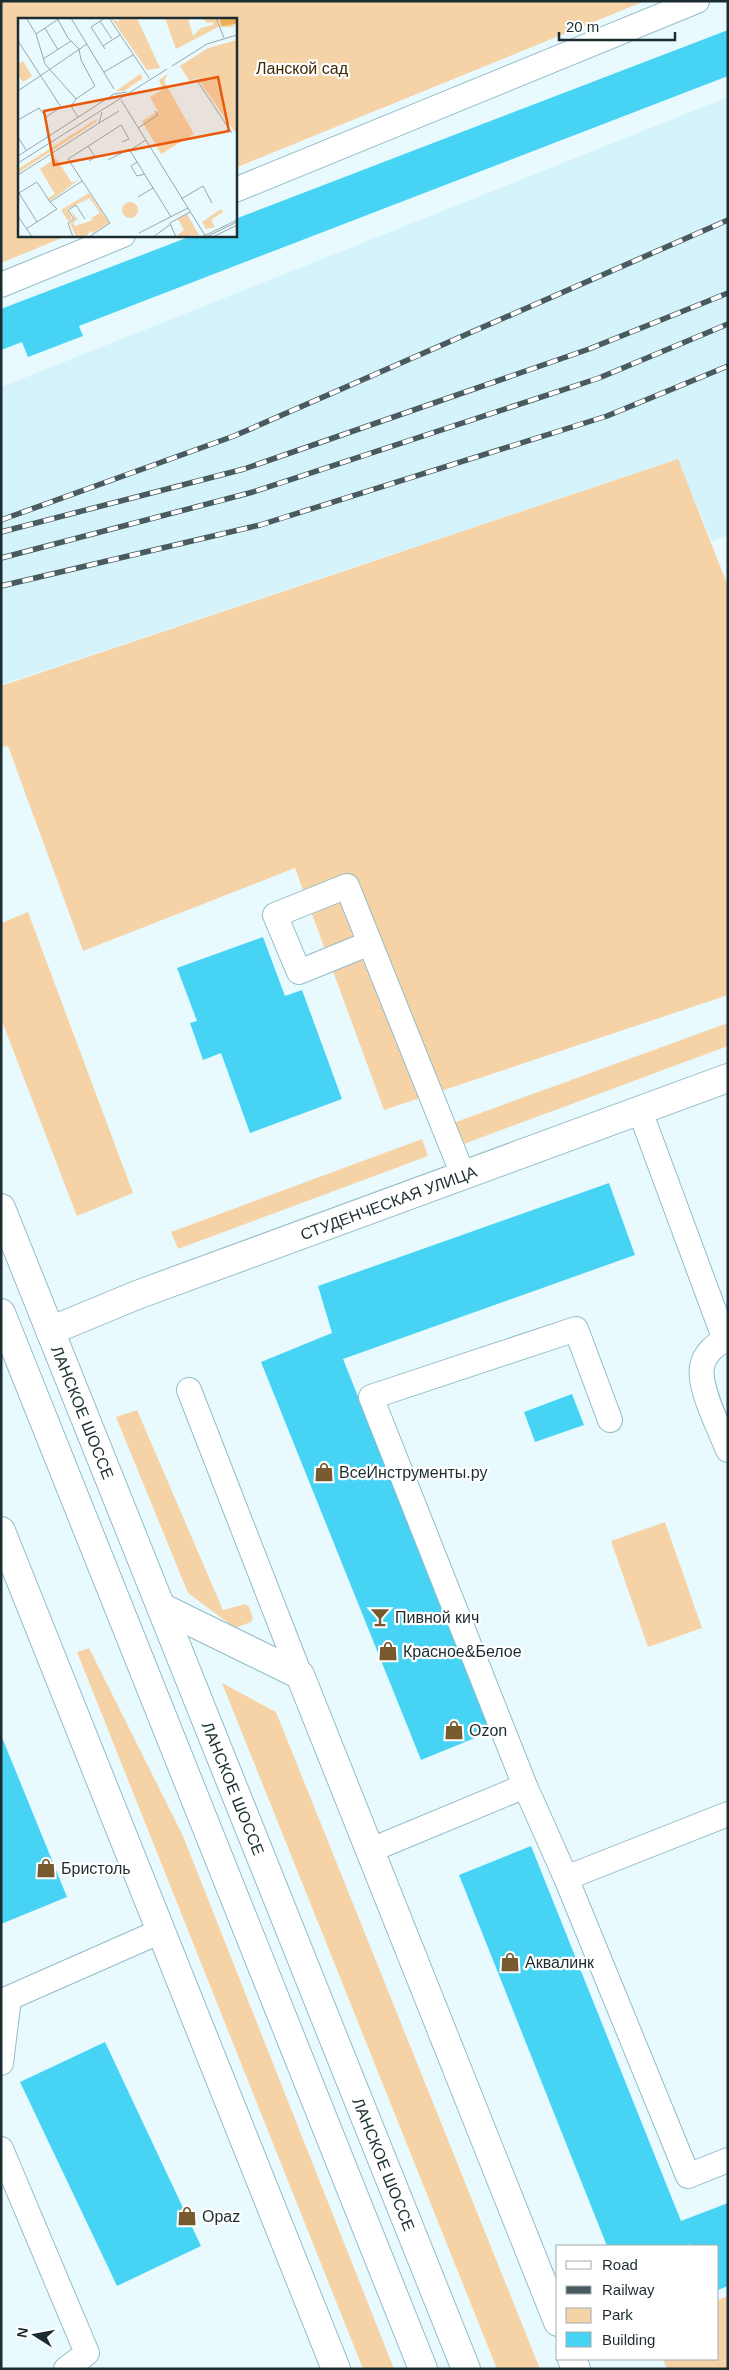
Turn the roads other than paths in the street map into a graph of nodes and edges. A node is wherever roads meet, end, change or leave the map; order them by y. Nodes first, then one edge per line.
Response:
1 (697, 1) edge
2 (236, 190) edge
3 (121, 236) edge
4 (1, 285) edge
5 (370, 943) dead end
6 (728, 1078) edge
7 (640, 1111) junction
8 (463, 1175) junction
9 (1, 1208) edge
10 (1, 1313) edge
11 (50, 1331) junction
12 (726, 1339) edge
13 (189, 1390) dead end
14 (610, 1420) dead end
15 (728, 1450) edge
16 (1, 1531) edge
17 (161, 1607) junction
18 (300, 1676) junction
19 (525, 1786) junction
20 (728, 1814) edge
21 (371, 1850) junction
22 (566, 1878) junction
23 (161, 1931) junction
24 (5, 1995) edge
25 (1, 2063) edge
26 (1, 2149) edge
27 (728, 2160) edge
28 (556, 2317) edge
29 (66, 2369) edge
30 (336, 2369) edge
31 (423, 2369) edge
32 (466, 2369) edge

1 - 2 lane
3 - 4 lane
5 - 8 lane
6 - 7 street, СТУДЕНЧЕСКАЯ УЛИЦА
7 - 8 street, СТУДЕНЧЕСКАЯ УЛИЦА
7 - 12 lane
8 - 11 street, СТУДЕНЧЕСКАЯ УЛИЦА
9 - 11 street, ЛАНСКОЕ ШОССЕ
10 - 31 street
11 - 17 street, ЛАНСКОЕ ШОССЕ
12 - 15 lane
13 - 18 lane
14 - 19 lane
16 - 23 street
17 - 18 street
17 - 32 street, ЛАНСКОЕ ШОССЕ
18 - 21 street
19 - 21 lane
19 - 22 lane
20 - 22 lane
21 - 28 street
22 - 27 lane
23 - 24 lane
23 - 30 street
24 - 25 lane
26 - 29 lane

